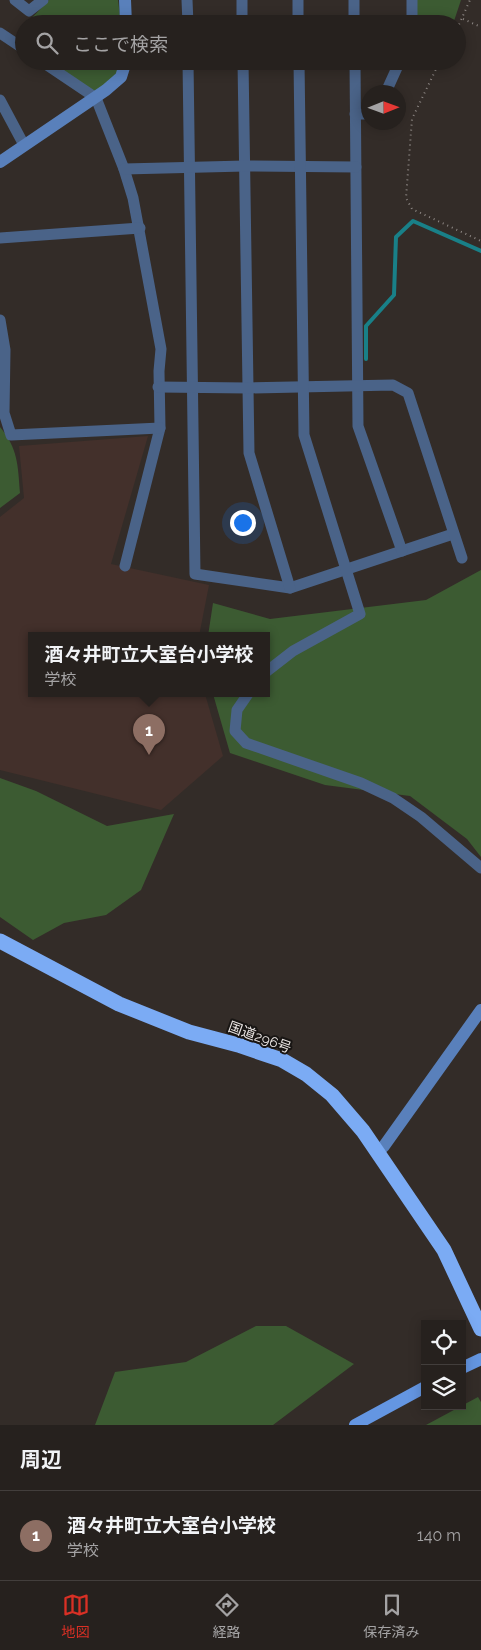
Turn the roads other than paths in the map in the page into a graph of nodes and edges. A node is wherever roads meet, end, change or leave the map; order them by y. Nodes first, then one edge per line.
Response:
1 (15, 0) edge
2 (43, 0) edge
3 (125, 0) edge
4 (187, 0) edge
5 (242, 0) edge
6 (298, 0) edge
7 (354, 0) edge
8 (412, 0) edge
9 (126, 15) edge
10 (188, 15) edge
11 (242, 15) edge
12 (298, 15) edge
13 (354, 15) edge
14 (412, 15) edge
15 (0, 33) edge
16 (15, 44) edge
17 (54, 70) edge
18 (123, 70) edge
19 (188, 70) edge
20 (243, 70) edge
21 (299, 70) edge
22 (354, 70) edge
23 (396, 70) edge
24 (389, 85) edge
25 (96, 98) junction
26 (2, 108) edge
27 (355, 114) junction
28 (361, 114) edge
29 (24, 145) junction
30 (0, 162) edge
31 (245, 166) junction
32 (301, 166) junction
33 (190, 167) junction
34 (356, 167) junction
35 (124, 169) junction
36 (140, 228) junction
37 (0, 238) edge
38 (0, 320) edge
39 (359, 384) junction
40 (158, 387) junction
41 (193, 388) junction
42 (248, 388) junction
43 (303, 388) junction
44 (160, 428) junction
45 (453, 534) junction
46 (402, 551) junction
47 (462, 558) dead end
48 (126, 566) dead end
49 (346, 569) junction
50 (290, 588) junction
51 (270, 669) edge
52 (246, 697) edge
53 (481, 868) edge
54 (0, 941) edge
55 (481, 1010) edge
56 (377, 1153) junction
57 (481, 1329) edge
58 (481, 1359) edge
59 (466, 1366) edge
60 (421, 1390) edge
61 (355, 1425) edge

1 - 2 street
3 - 9 street
4 - 10 street
5 - 11 street
6 - 12 street
7 - 13 street
8 - 14 street
15 - 16 street
17 - 25 street
18 - 25 street
19 - 33 street
20 - 31 street
21 - 32 street
22 - 27 street
23 - 24 street
25 - 29 street
25 - 35 street
26 - 29 street
27 - 28 street
27 - 34 street
29 - 30 street
31 - 32 street
31 - 33 street
31 - 42 street
32 - 34 street
32 - 43 street
33 - 35 street
33 - 41 street
34 - 39 street
35 - 36 street
36 - 37 street
36 - 40 street
38 - 44 street
39 - 43 street
39 - 45 street
39 - 46 street
40 - 41 street
40 - 44 street
41 - 42 street
41 - 50 street
42 - 43 street
42 - 50 street
43 - 49 street
44 - 48 street
45 - 46 street
45 - 47 street
46 - 49 street
49 - 50 street
49 - 51 street
52 - 53 street
54 - 56 highway, 国道296号
55 - 56 street
56 - 57 highway, 国道296号
58 - 59 main road
60 - 61 main road

